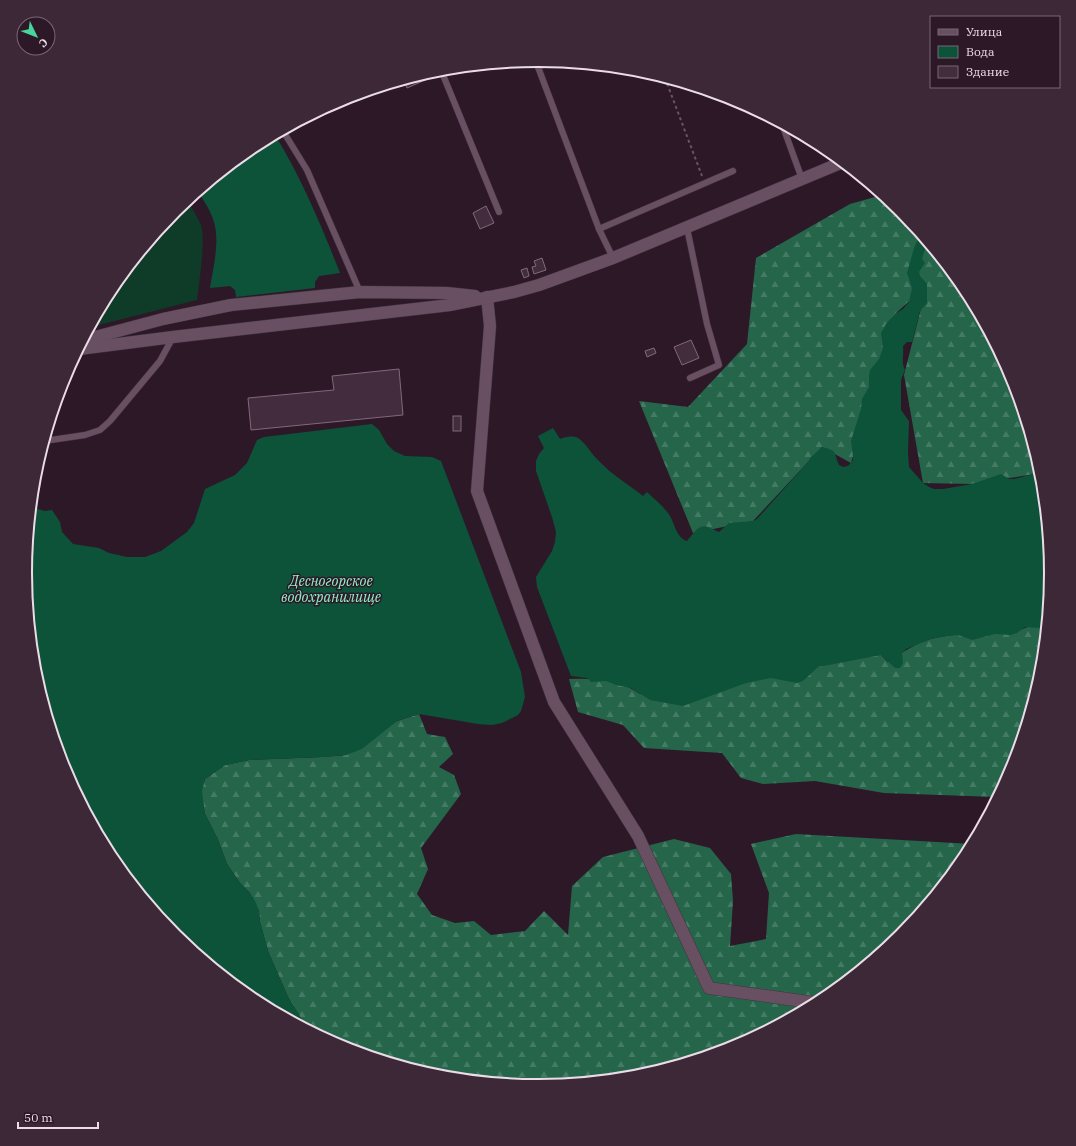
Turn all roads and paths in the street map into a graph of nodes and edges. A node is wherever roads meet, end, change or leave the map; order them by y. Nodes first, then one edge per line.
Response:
1 (540, 67) edge
2 (444, 76) edge
3 (667, 84) edge
4 (785, 132) edge
5 (286, 135) edge
6 (836, 165) edge
7 (733, 171) dead end
8 (802, 180) junction
9 (705, 183) junction
10 (499, 212) dead end
11 (686, 228) junction
12 (599, 229) junction
13 (613, 258) junction
14 (360, 292) junction
15 (487, 297) junction
16 (173, 337) junction
17 (90, 338) edge
18 (84, 348) edge
19 (690, 378) dead end
20 (50, 440) edge
21 (805, 1002) edge

1 - 12 lane
2 - 10 lane
3 - 9 path
4 - 8 lane
5 - 14 lane
6 - 8 street
7 - 9 lane
8 - 11 street
9 - 12 lane
11 - 13 street
11 - 19 lane
12 - 13 lane
13 - 15 street
14 - 15 street
14 - 17 street
15 - 16 street
15 - 21 street
16 - 18 street
16 - 20 lane

